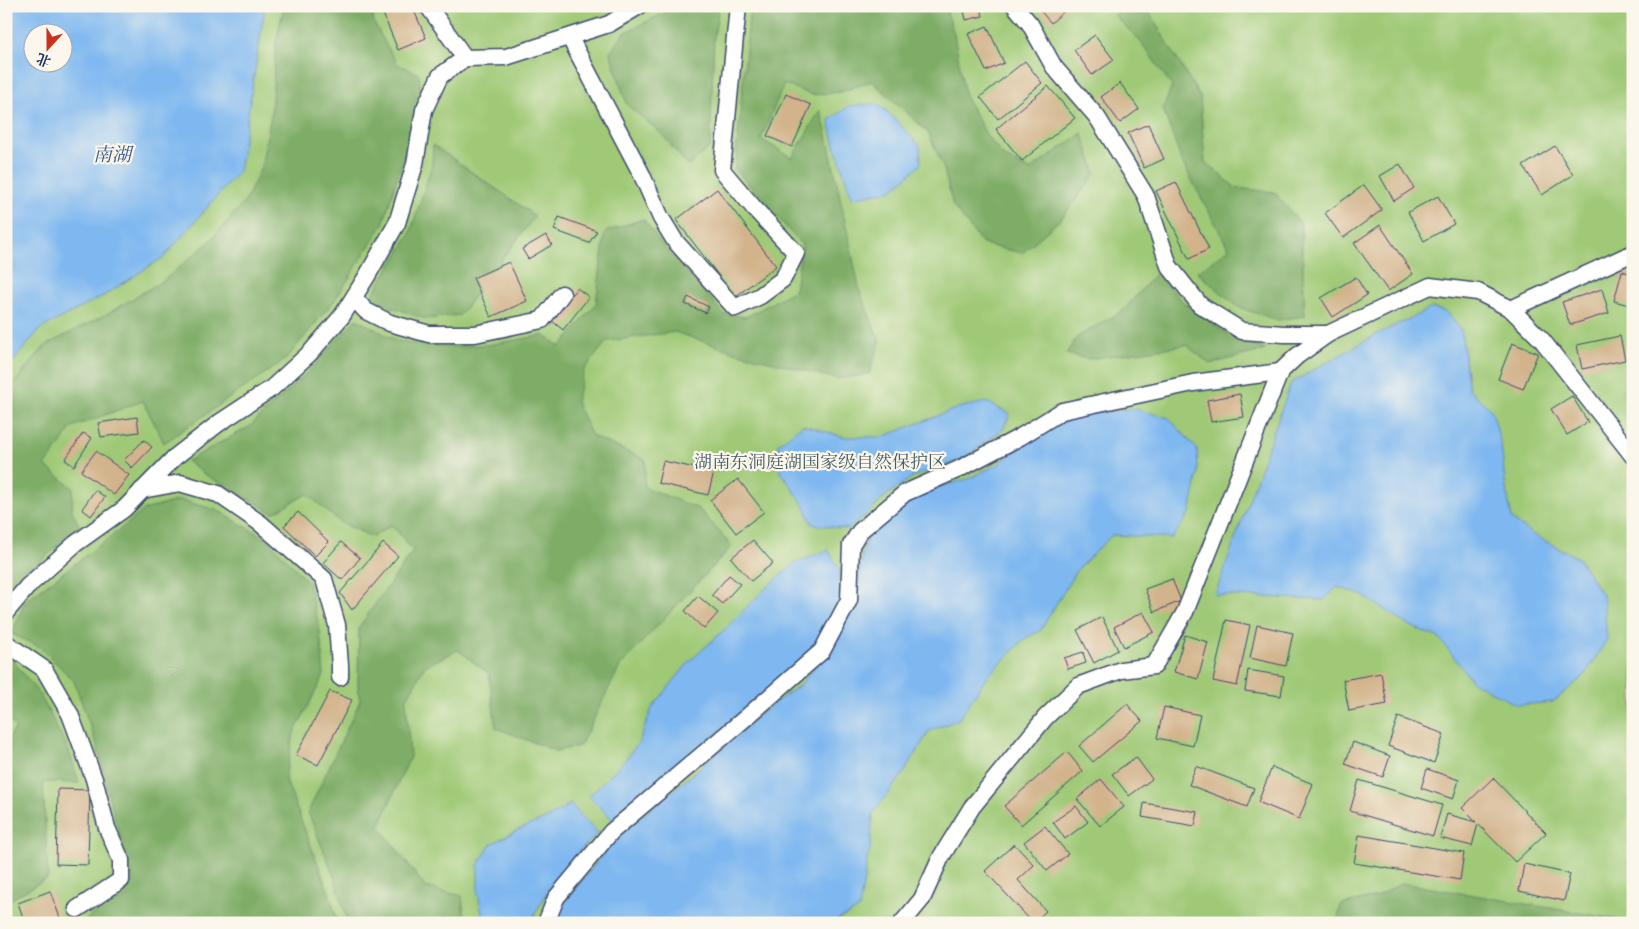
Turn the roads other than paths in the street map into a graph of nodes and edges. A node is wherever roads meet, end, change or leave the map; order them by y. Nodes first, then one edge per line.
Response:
1 (428, 6) edge
2 (640, 6) edge
3 (738, 6) edge
4 (1015, 6) edge
5 (570, 38) junction
6 (465, 58) junction
7 (1633, 253) edge
8 (562, 294) dead end
9 (354, 298) junction
10 (1511, 308) junction
11 (1328, 334) junction
12 (1280, 372) junction
13 (1633, 456) edge
14 (142, 490) junction
15 (6, 612) edge
16 (6, 643) edge
17 (340, 677) dead end
18 (77, 910) dead end
19 (546, 923) edge
20 (902, 923) edge

1 - 6 street
2 - 5 street
3 - 5 street
4 - 11 street
5 - 6 street
6 - 9 street
7 - 10 street
8 - 9 street
9 - 14 street
10 - 11 street
10 - 13 street
11 - 12 street
12 - 19 street
12 - 20 street
14 - 15 street
14 - 17 street
16 - 18 street

